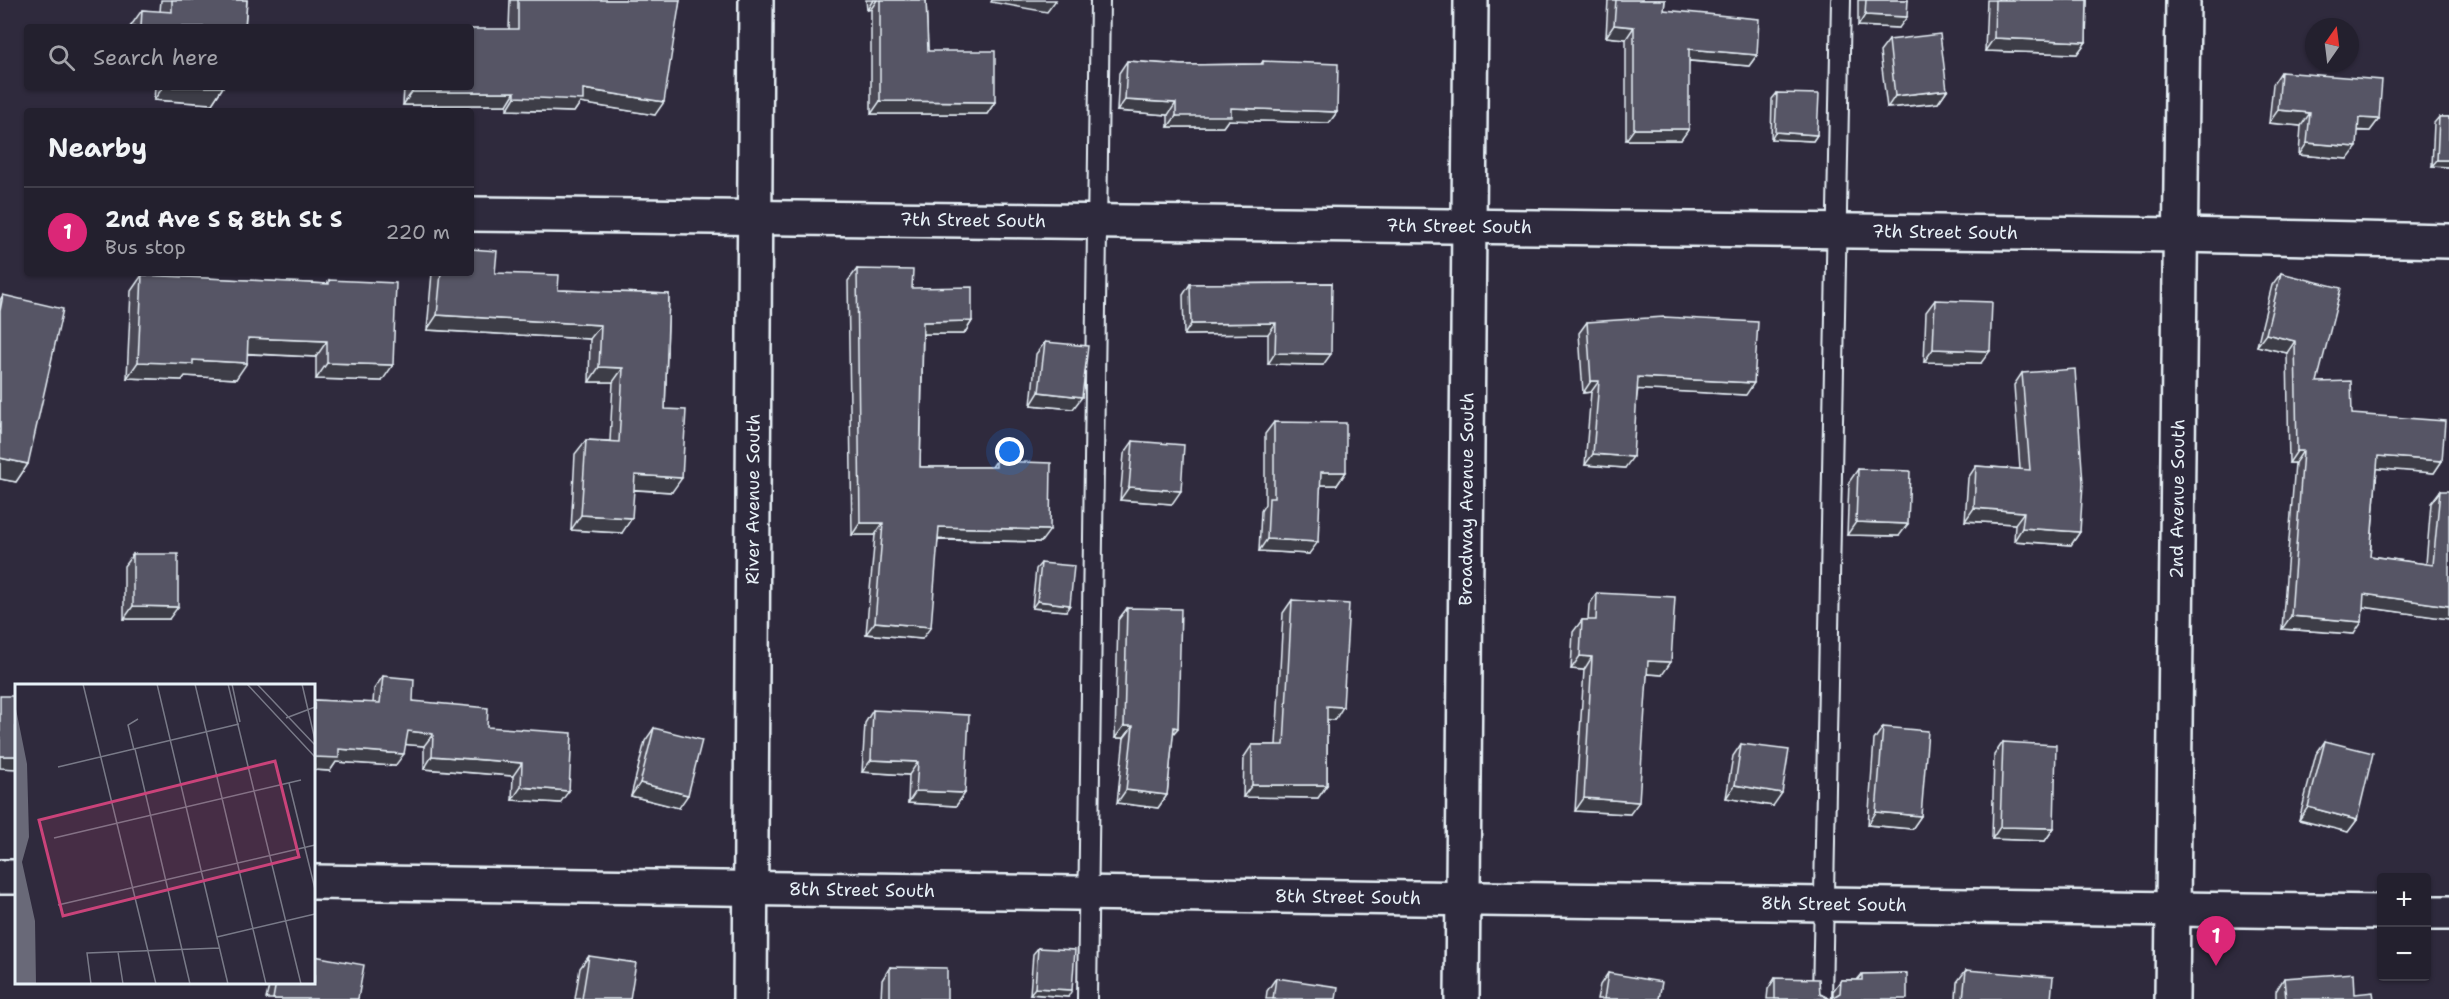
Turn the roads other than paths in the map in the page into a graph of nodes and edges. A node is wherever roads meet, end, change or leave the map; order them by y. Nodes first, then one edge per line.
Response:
1 (756, 0) edge
2 (1100, 0) edge
3 (1471, 0) edge
4 (1841, 0) edge
5 (2183, 0) edge
6 (474, 214) edge
7 (755, 219) junction
8 (1097, 223) junction
9 (1468, 228) junction
10 (1836, 232) junction
11 (2180, 235) junction
12 (2449, 241) edge
13 (315, 882) edge
14 (750, 890) junction
15 (1088, 895) junction
16 (1464, 900) junction
17 (1824, 904) junction
18 (2173, 909) junction
19 (2377, 912) edge
20 (2431, 913) edge
21 (2449, 913) edge
22 (750, 999) edge
23 (1087, 999) edge
24 (1462, 999) edge
25 (1822, 999) edge
26 (2172, 999) edge

1 - 7 street, River Avenue South
2 - 8 lane
3 - 9 street, Broadway Avenue South
4 - 10 lane
5 - 11 street, 2nd Avenue South
6 - 7 street, 7th Street South
7 - 8 street, 7th Street South
7 - 14 street, River Avenue South
8 - 9 street, 7th Street South
8 - 15 lane
9 - 10 street, 7th Street South
9 - 16 street, Broadway Avenue South
10 - 11 street, 7th Street South
10 - 17 lane
11 - 12 street, 7th Street South
11 - 18 street, 2nd Avenue South
13 - 14 street, 8th Street South
14 - 15 street, 8th Street South
14 - 22 street, River Avenue South
15 - 16 street, 8th Street South
15 - 23 lane
16 - 17 street, 8th Street South
16 - 24 street, Broadway Avenue South
17 - 18 street, 8th Street South
17 - 25 lane
18 - 19 street, 8th Street South
18 - 26 street, 2nd Avenue South
20 - 21 street

